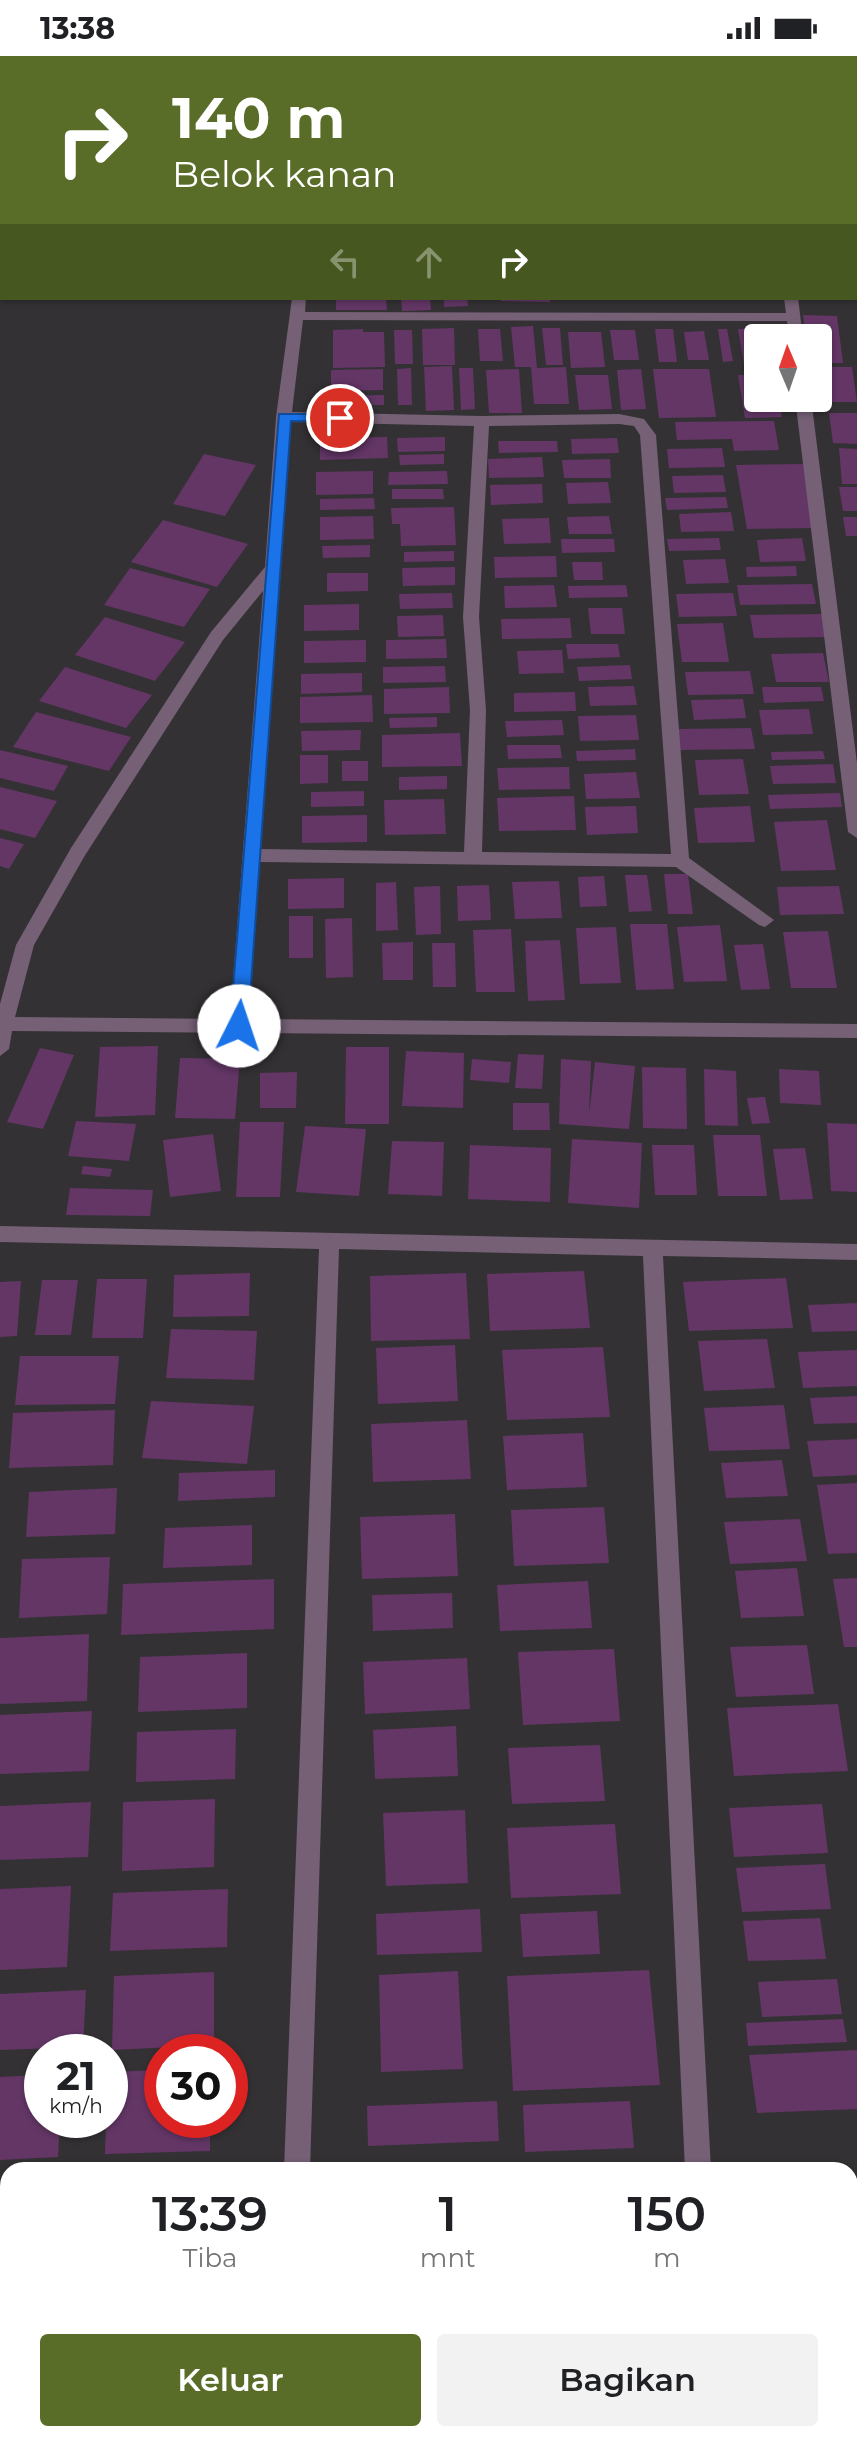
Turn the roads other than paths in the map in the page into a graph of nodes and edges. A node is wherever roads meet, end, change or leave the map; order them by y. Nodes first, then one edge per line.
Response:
1 (791, 300) edge
2 (299, 307) edge
3 (793, 317) junction
4 (794, 324) edge
5 (805, 412) edge
6 (284, 417) junction
7 (482, 421) junction
8 (273, 568) junction
9 (857, 832) edge
10 (251, 855) junction
11 (473, 859) junction
12 (680, 861) junction
13 (765, 920) dead end
14 (4, 1024) junction
15 (239, 1026) junction
16 (857, 1031) edge
17 (0, 1049) edge
18 (0, 1234) edge
19 (329, 1242) junction
20 (653, 1248) junction
21 (857, 1252) edge
22 (297, 2162) edge
23 (698, 2162) edge

1 - 3 street
2 - 3 street
2 - 6 street
3 - 4 street
5 - 9 street
6 - 7 street
6 - 8 street
7 - 11 street
7 - 12 street
8 - 10 street
8 - 14 street
10 - 11 street
10 - 15 street
11 - 12 street
12 - 13 street
14 - 15 street
14 - 17 street
15 - 16 street
18 - 19 street
19 - 20 street
19 - 22 street
20 - 21 street
20 - 23 street

